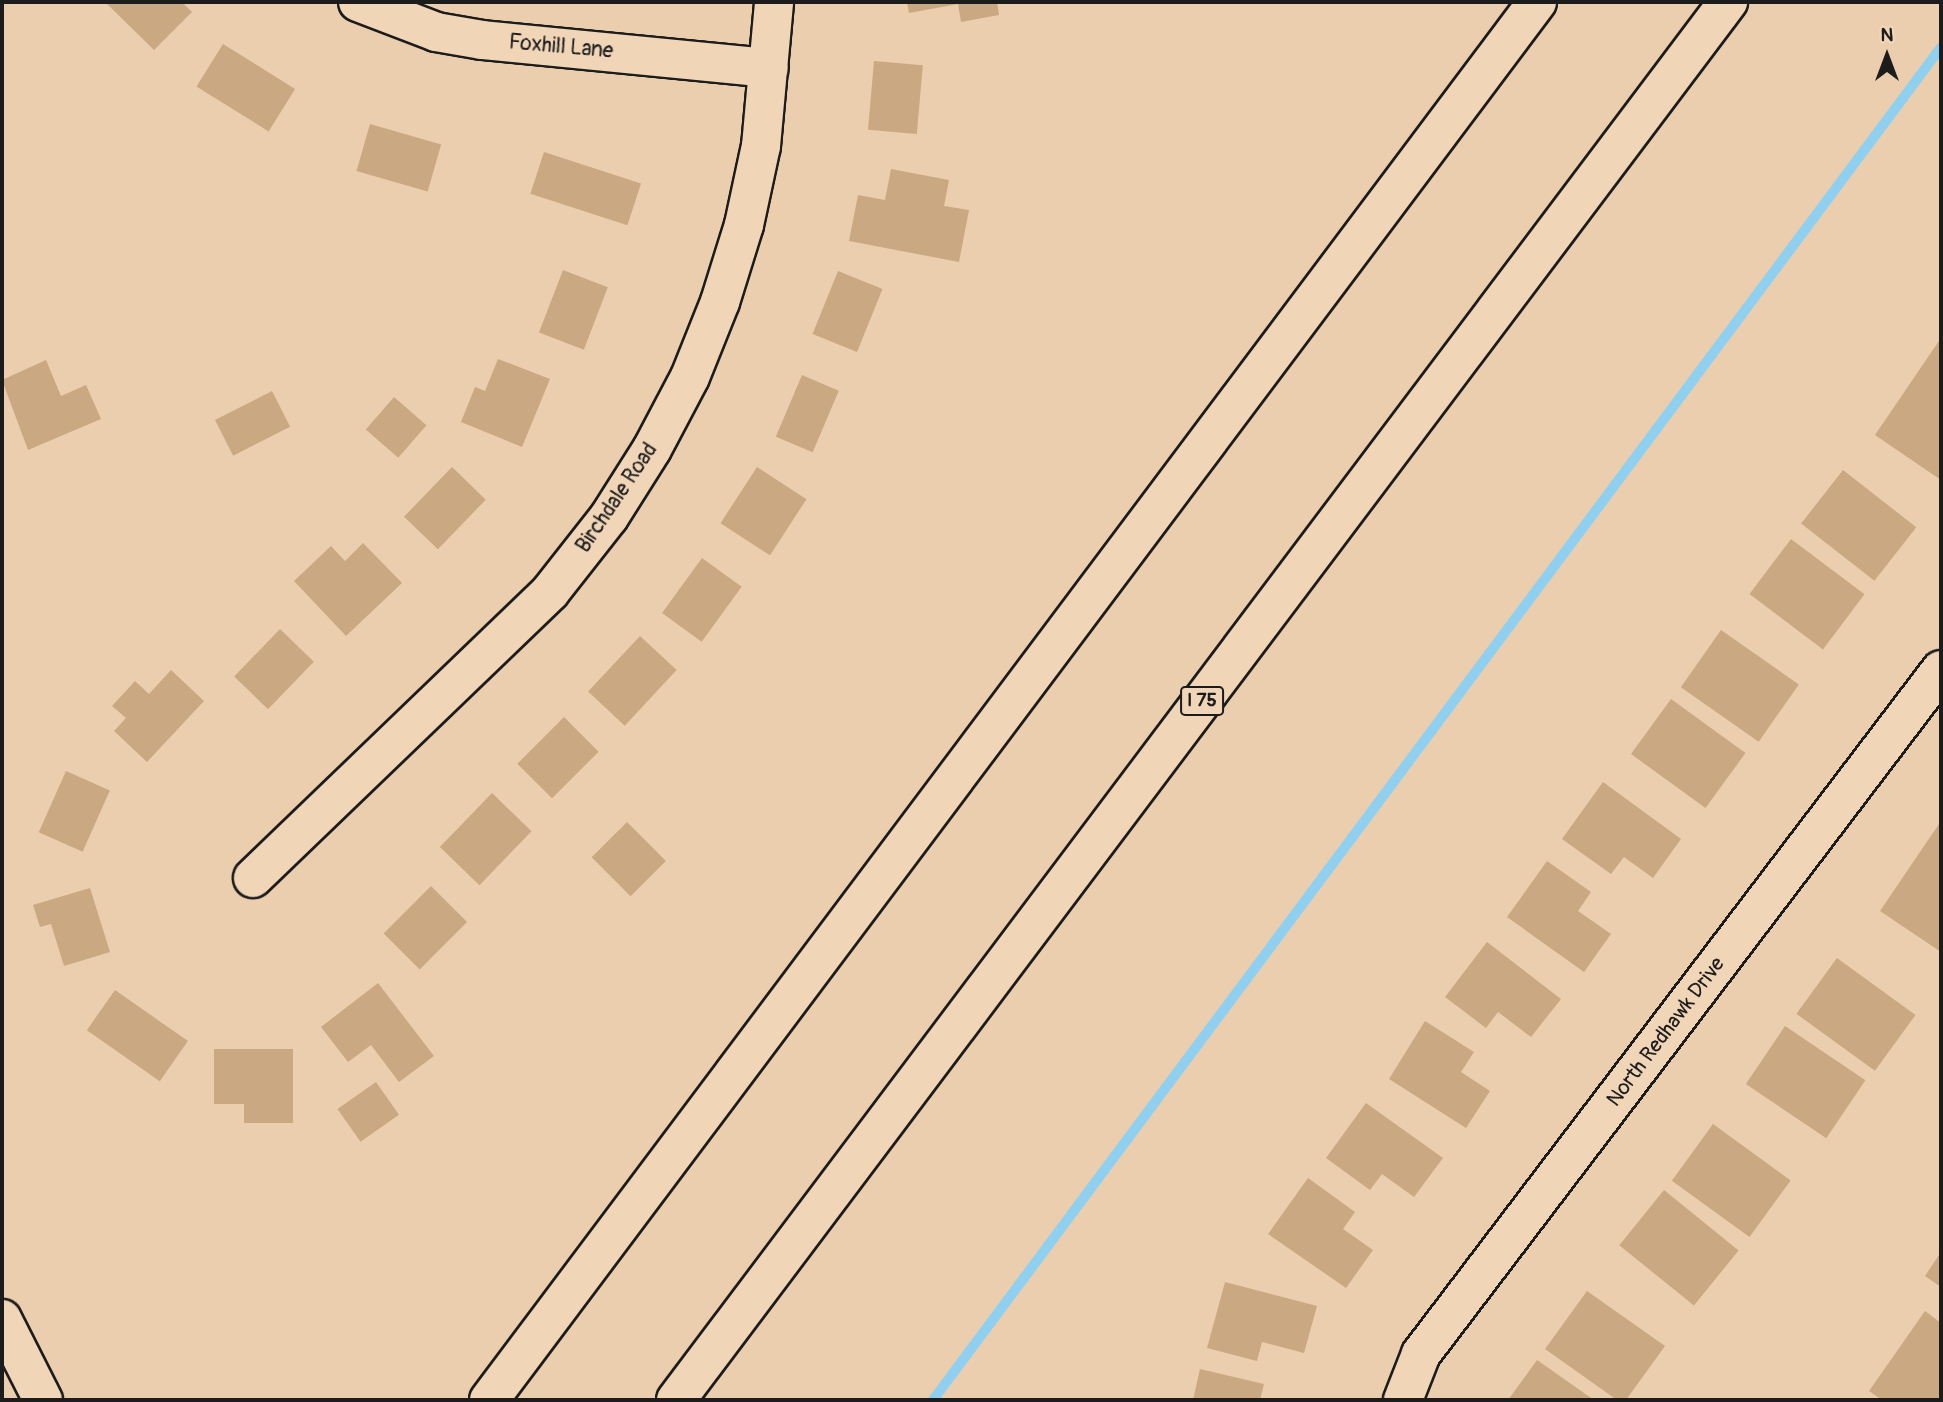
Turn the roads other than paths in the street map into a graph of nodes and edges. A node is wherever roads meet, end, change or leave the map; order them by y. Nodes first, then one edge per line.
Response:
1 (358, 2) edge
2 (774, 2) edge
3 (1537, 2) edge
4 (1728, 2) edge
5 (769, 68) junction
6 (1941, 670) edge
7 (253, 878) dead end
8 (2, 1319) edge
9 (43, 1400) edge
10 (489, 1400) edge
11 (676, 1400) edge
12 (1403, 1400) edge

1 - 5 main road, Foxhill Lane
2 - 5 main road, Birchdale Road
3 - 10 main road
4 - 11 main road, I 75
5 - 7 main road, Birchdale Road
6 - 12 main road, North Redhawk Drive
8 - 9 main road

